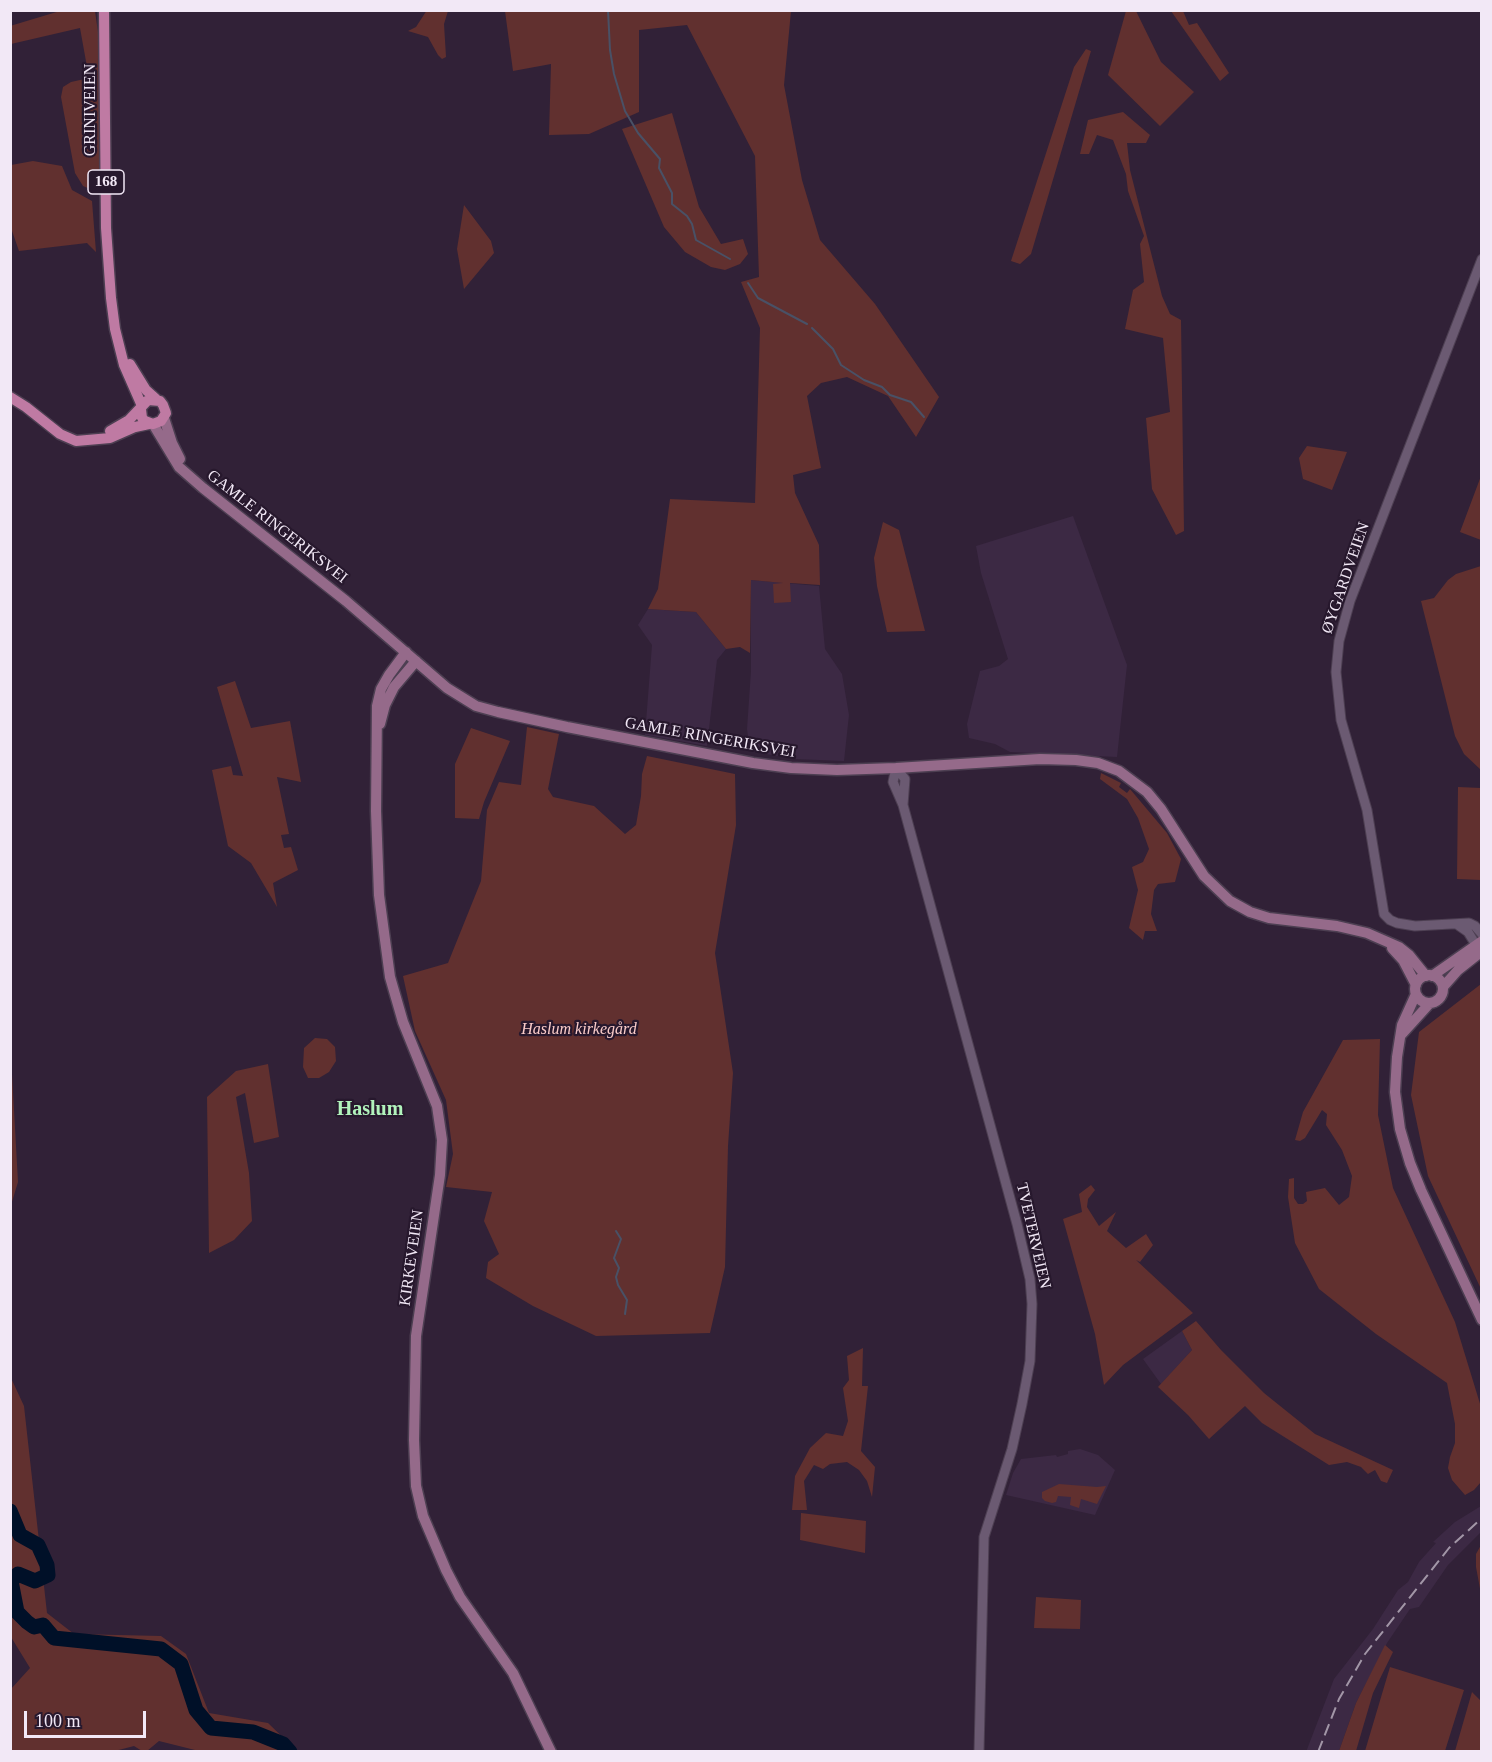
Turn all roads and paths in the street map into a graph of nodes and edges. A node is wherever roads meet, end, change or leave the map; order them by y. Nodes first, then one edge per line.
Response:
1 (104, 10) edge
2 (1482, 259) edge
3 (121, 352) junction
4 (10, 397) edge
5 (156, 399) junction
6 (141, 407) junction
7 (164, 418) junction
8 (151, 424) junction
9 (101, 439) junction
10 (188, 475) junction
11 (406, 652) junction
12 (416, 661) junction
13 (377, 745) junction
14 (896, 768) junction
15 (1458, 925) junction
16 (1482, 934) edge
17 (1386, 941) junction
18 (1480, 946) edge
19 (1429, 976) junction
20 (1443, 987) junction
21 (1416, 990) junction
22 (1430, 1003) junction
23 (1401, 1035) junction
24 (1482, 1320) edge
25 (551, 1752) edge
26 (979, 1752) edge

1 - 3 main road, GRINIVEIEN / 168
2 - 15 street, ØYGARDVEIEN
3 - 5 main road, GRINIVEIEN / 168
3 - 6 main road, GRINIVEIEN / 168
4 - 9 main road
5 - 6 main road
5 - 7 main road, 168
6 - 8 main road, 168
6 - 9 main road
7 - 8 main road
7 - 10 main road, GAMLE RINGERIKSVEI
8 - 9 main road
8 - 10 main road, GAMLE RINGERIKSVEI
10 - 11 main road, GAMLE RINGERIKSVEI
11 - 12 main road, GAMLE RINGERIKSVEI
11 - 13 main road, KIRKEVEIEN
12 - 13 main road, KIRKEVEIEN
12 - 14 main road, GAMLE RINGERIKSVEI
13 - 25 main road, KIRKEVEIEN
14 - 17 main road, GAMLE RINGERIKSVEI
14 - 26 street, TVETERVEIEN
15 - 16 street, ØYGARDVEIEN
15 - 18 street
17 - 19 main road, GAMLE RINGERIKSVEI
17 - 21 main road
18 - 19 main road
18 - 20 main road
19 - 20 main road
19 - 21 main road
20 - 22 main road
21 - 22 main road
21 - 23 main road
22 - 23 main road
23 - 24 main road

